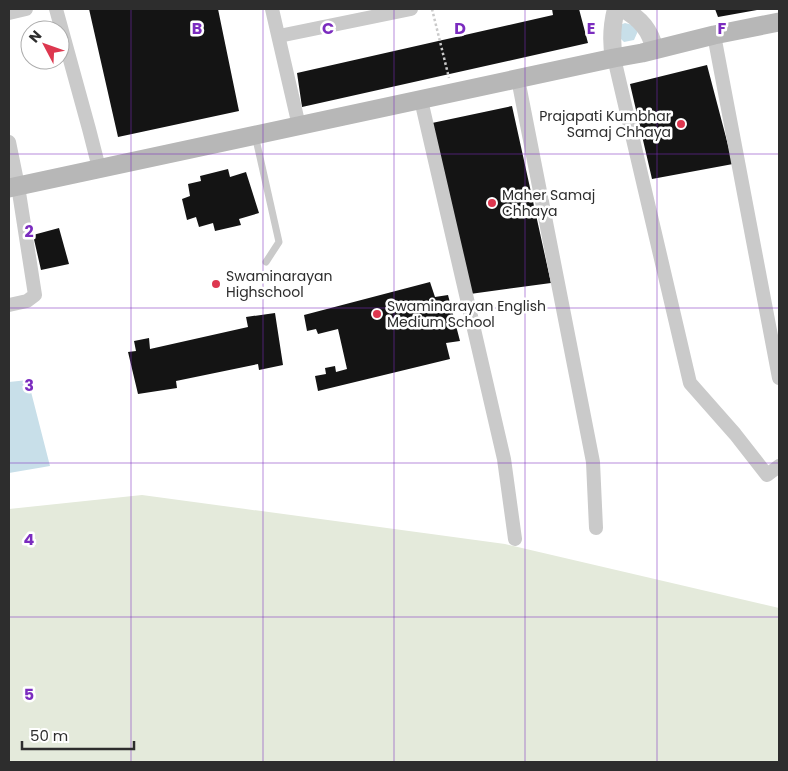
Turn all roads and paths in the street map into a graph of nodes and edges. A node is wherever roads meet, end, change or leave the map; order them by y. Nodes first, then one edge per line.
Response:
1 (26, 9) edge
2 (56, 9) edge
3 (272, 9) edge
4 (411, 9) edge
5 (432, 9) edge
6 (616, 9) edge
7 (623, 9) edge
8 (776, 9) edge
9 (9, 13) edge
10 (779, 22) edge
11 (714, 35) junction
12 (279, 36) junction
13 (655, 50) junction
14 (614, 58) junction
15 (518, 79) junction
16 (453, 93) junction
17 (421, 100) junction
18 (299, 126) junction
19 (255, 135) junction
20 (9, 142) edge
21 (99, 168) junction
22 (13, 187) edge
23 (266, 262) dead end
24 (9, 305) edge
25 (779, 378) edge
26 (779, 466) edge
27 (596, 528) dead end
28 (515, 540) dead end

1 - 9 street
2 - 21 street
3 - 12 street
4 - 12 street
5 - 16 path
6 - 14 street
7 - 13 street
8 - 10 street
10 - 11 main road
11 - 13 main road
11 - 25 street
12 - 18 street
13 - 14 main road
14 - 15 main road
14 - 26 street
15 - 16 main road
15 - 27 street
16 - 17 main road
17 - 18 main road
17 - 28 street
18 - 19 main road
19 - 21 main road
19 - 23 lane
20 - 22 street
21 - 22 main road
22 - 24 street

